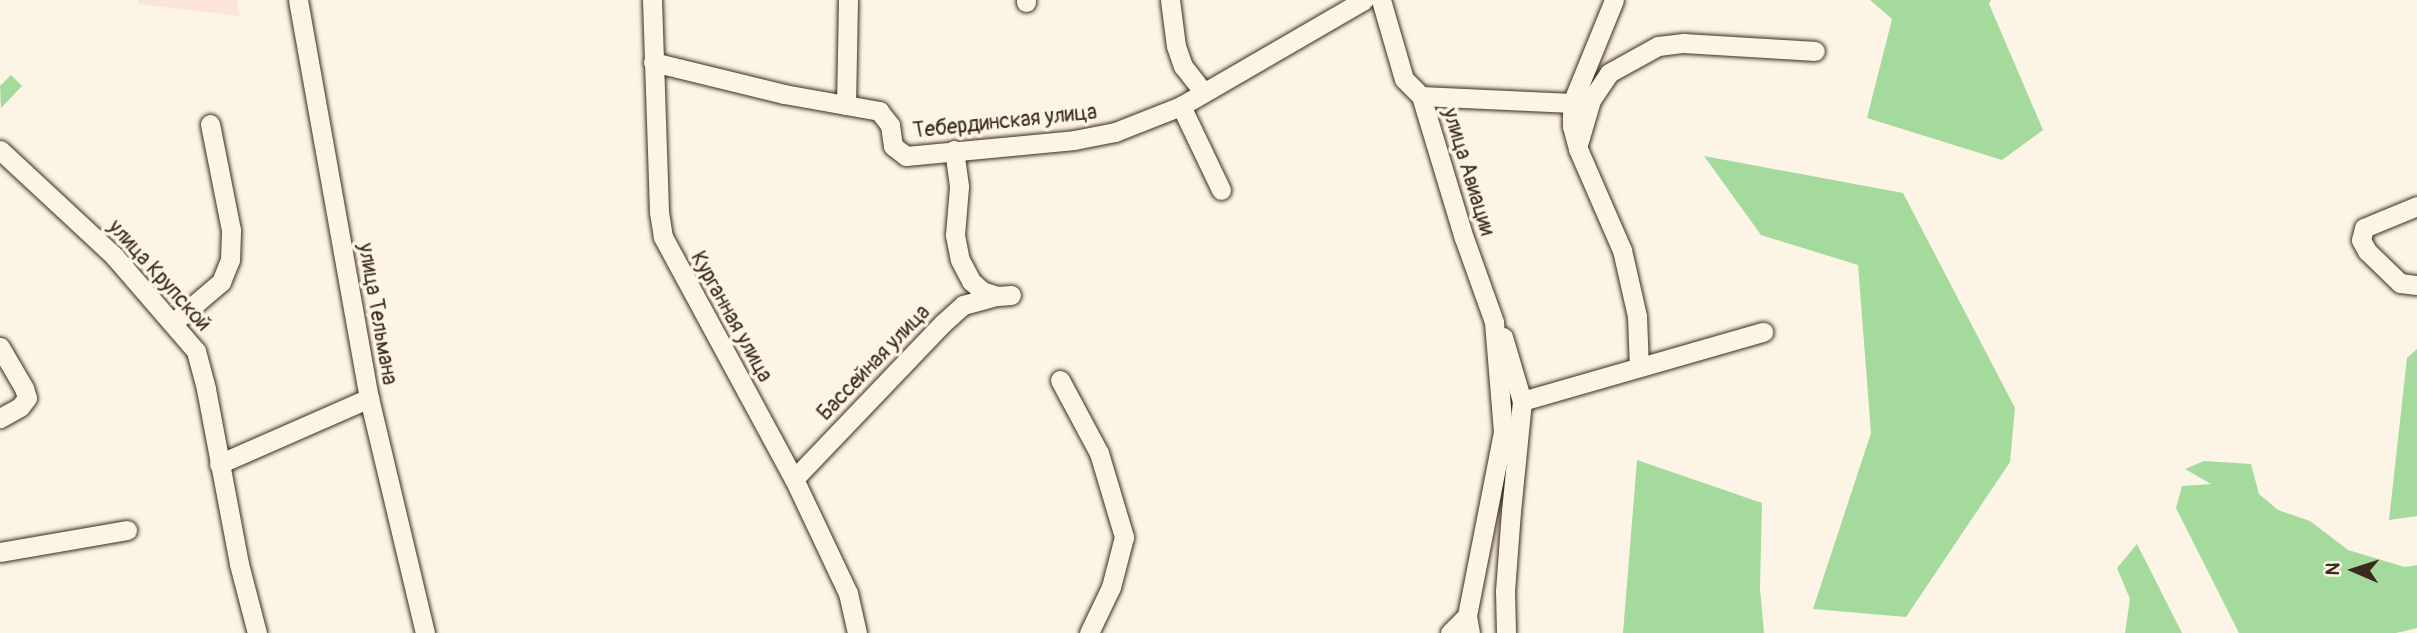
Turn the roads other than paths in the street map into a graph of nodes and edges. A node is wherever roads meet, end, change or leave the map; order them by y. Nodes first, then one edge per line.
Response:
1 (298, 0) edge
2 (652, 0) edge
3 (848, 0) edge
4 (1170, 0) edge
5 (1364, 0) edge
6 (1381, 0) edge
7 (1614, 0) edge
8 (1815, 51) dead end
9 (653, 62) junction
10 (1203, 92) junction
11 (1421, 96) junction
12 (1572, 103) junction
13 (846, 105) junction
14 (1181, 106) junction
15 (210, 124) dead end
16 (1578, 149) junction
17 (0, 150) edge
18 (954, 150) junction
19 (1221, 190) dead end
20 (2417, 206) edge
21 (2417, 285) edge
22 (1494, 322) junction
23 (174, 323) junction
24 (1763, 332) dead end
25 (0, 347) edge
26 (1639, 367) junction
27 (1060, 380) dead end
28 (369, 398) junction
29 (1522, 401) junction
30 (0, 418) edge
31 (219, 464) junction
32 (794, 479) junction
33 (127, 530) dead end
34 (0, 552) edge
35 (1468, 624) edge
36 (257, 633) edge
37 (425, 633) edge
38 (857, 633) edge
39 (1089, 633) edge
40 (1450, 633) edge
41 (1506, 633) edge

1 - 28 street, улица Тельмана
2 - 9 street, Курганная улица
3 - 13 street
4 - 10 street
5 - 10 street, Тебердинская улица
6 - 11 street, улица Авиации
7 - 12 street
8 - 16 street
9 - 13 street, Тебердинская улица
9 - 32 street, Курганная улица
10 - 14 street, Тебердинская улица
11 - 12 street
11 - 22 street, улица Авиации
12 - 16 street
13 - 18 street, Тебердинская улица
14 - 18 street, Тебердинская улица
14 - 19 street
15 - 23 street
16 - 26 street
17 - 23 street, улица Крупской
18 - 32 street, Бассейная улица
20 - 21 street
22 - 29 street, улица Авиации
22 - 35 street, улица Авиации
23 - 31 street, улица Крупской
24 - 26 street
25 - 30 street
26 - 29 street
27 - 39 street
28 - 31 street
28 - 37 street, улица Тельмана
29 - 41 street, улица Авиации
31 - 36 street, улица Крупской
32 - 38 street, Курганная улица
33 - 34 street
35 - 40 street

